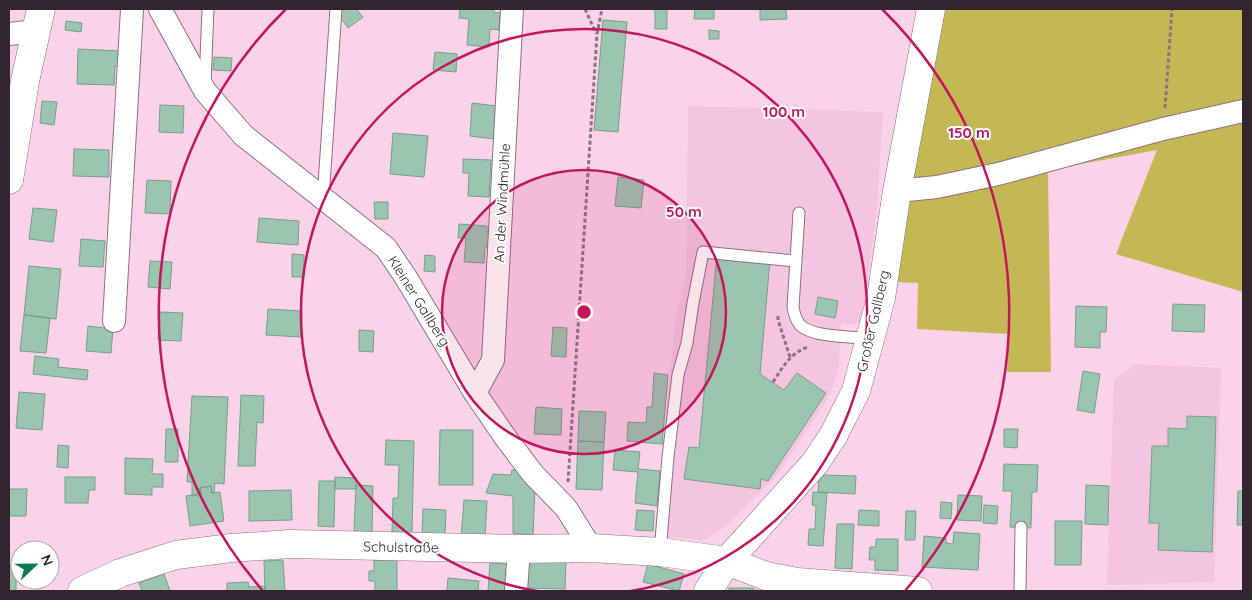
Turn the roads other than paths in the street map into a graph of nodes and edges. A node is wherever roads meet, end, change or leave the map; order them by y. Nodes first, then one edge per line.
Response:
1 (132, 9) edge
2 (160, 9) edge
3 (208, 9) edge
4 (336, 9) edge
5 (512, 9) edge
6 (931, 9) edge
7 (38, 20) edge
8 (9, 34) edge
9 (205, 91) junction
10 (1243, 110) edge
11 (9, 180) edge
12 (897, 191) junction
13 (323, 199) junction
14 (799, 213) dead end
15 (795, 261) junction
16 (114, 321) dead end
17 (870, 339) junction
18 (475, 393) junction
19 (1021, 527) dead end
20 (591, 548) junction
21 (519, 549) junction
22 (660, 552) junction
23 (727, 561) junction
24 (82, 591) edge
25 (516, 591) edge
26 (708, 591) edge
27 (918, 591) edge
28 (1020, 591) edge

1 - 16 street
2 - 9 street, Kleiner Gallberg
3 - 9 lane
4 - 13 lane
5 - 18 street, An der Windmühle
6 - 12 street, Großer Gallberg
7 - 8 street
7 - 11 street
9 - 13 street, Kleiner Gallberg
10 - 12 street
12 - 17 street, Großer Gallberg
13 - 18 street, Kleiner Gallberg
14 - 15 lane
15 - 17 lane
15 - 22 lane
17 - 23 street, Großer Gallberg
18 - 20 street, Kleiner Gallberg
19 - 28 lane
20 - 21 street, Schulstraße
20 - 22 street, Schulstraße
21 - 24 street, Schulstraße
21 - 25 street
22 - 23 street, Schulstraße
23 - 26 street, Großer Gallberg
23 - 27 street, Schulstraße

